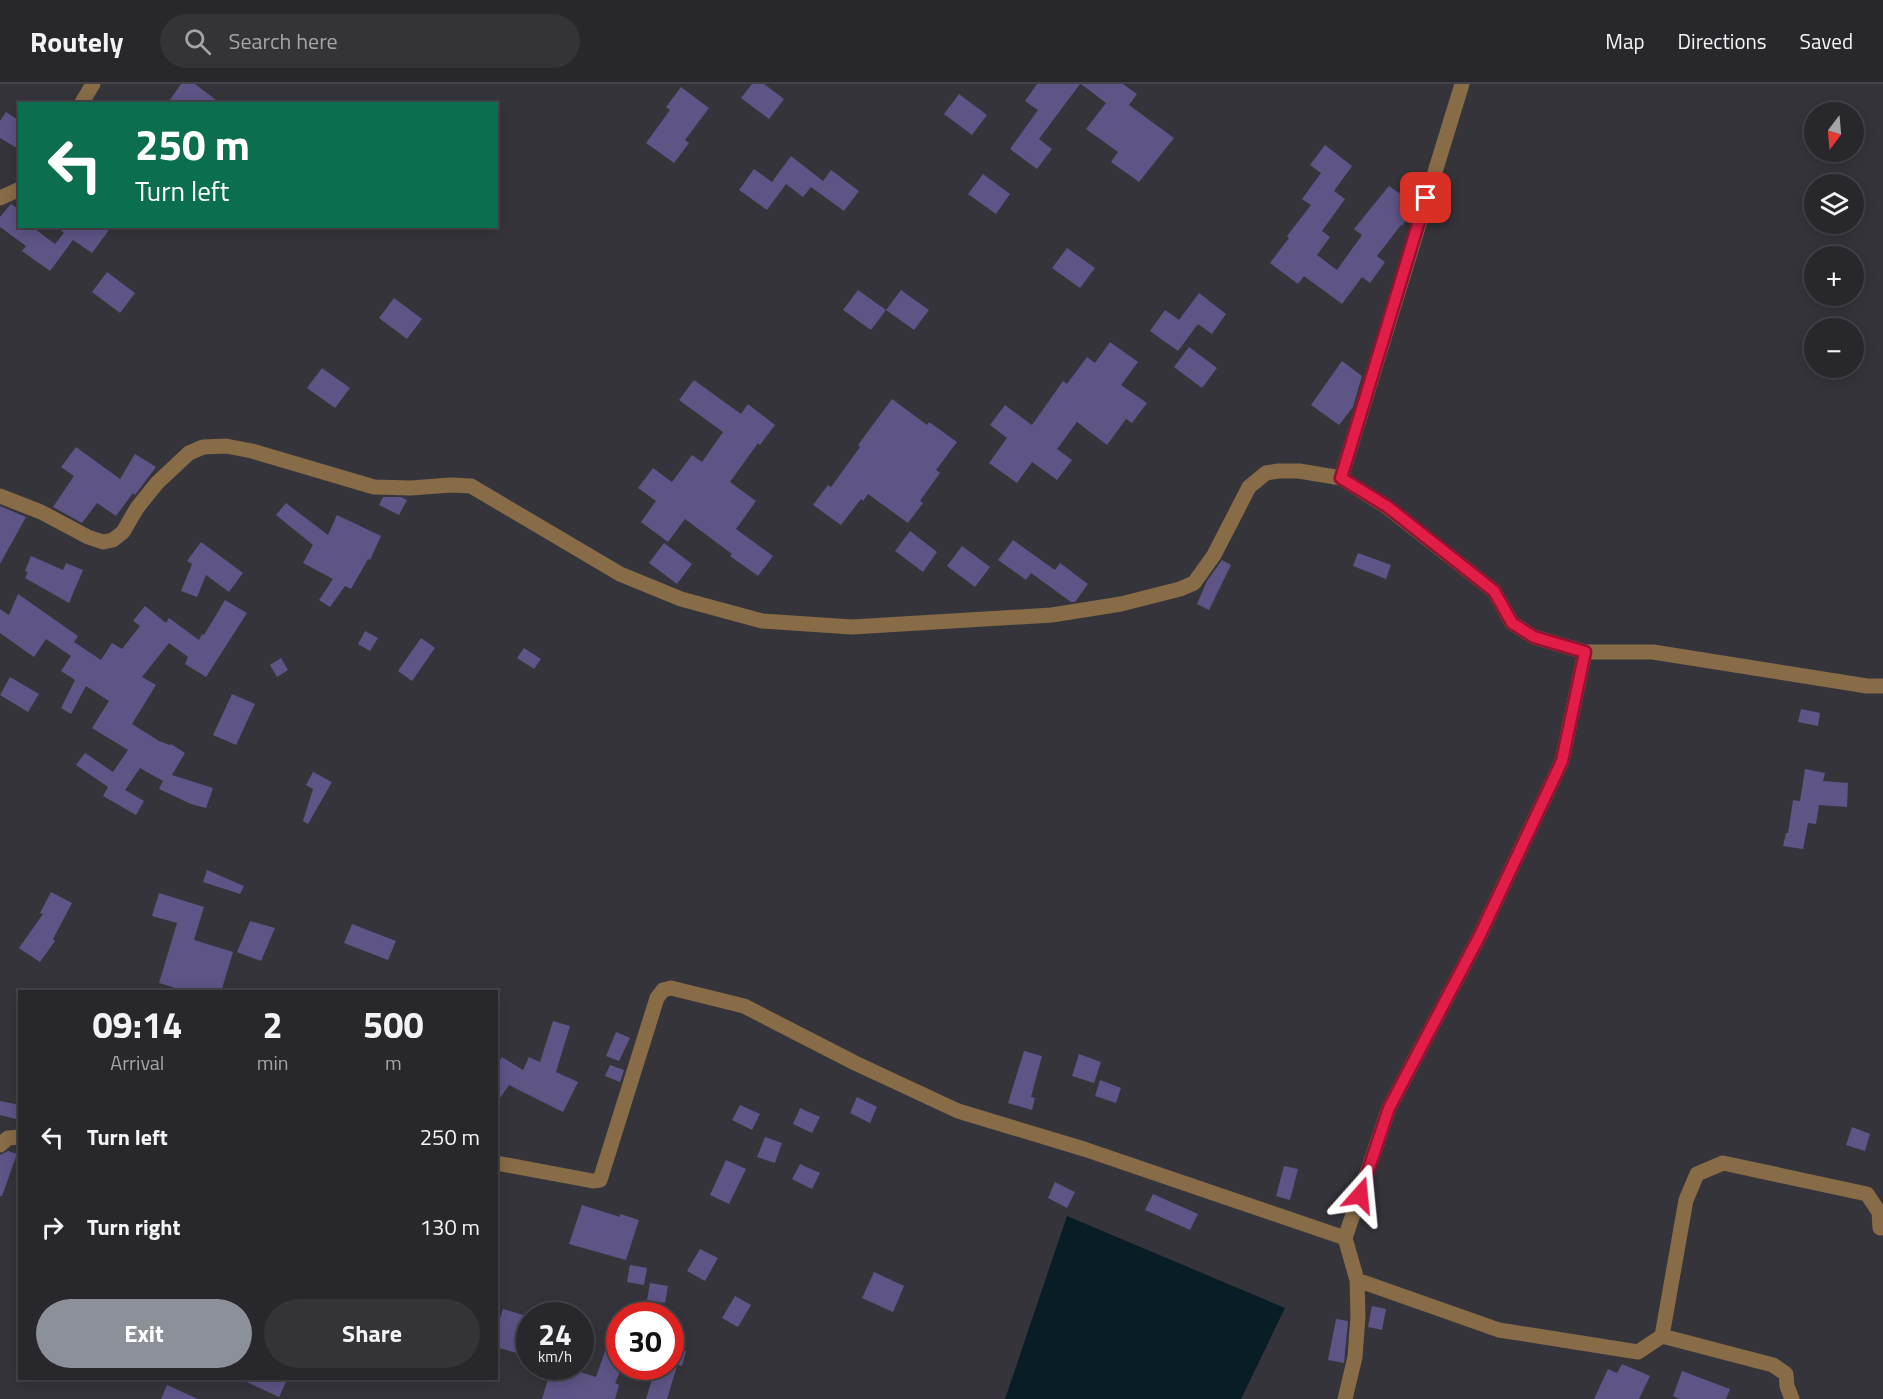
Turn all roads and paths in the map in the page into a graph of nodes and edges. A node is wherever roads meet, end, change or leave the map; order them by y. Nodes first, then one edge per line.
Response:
1 (93, 84) edge
2 (1462, 84) edge
3 (82, 102) edge
4 (18, 190) edge
5 (0, 198) edge
6 (1341, 478) junction
7 (0, 496) edge
8 (1585, 652) junction
9 (1883, 686) edge
10 (18, 1137) edge
11 (0, 1145) edge
12 (498, 1163) edge
13 (1880, 1228) dead end
14 (1346, 1238) junction
15 (1357, 1280) junction
16 (1662, 1336) junction
17 (1345, 1399) edge
18 (1792, 1399) edge

1 - 3 street
2 - 6 street
4 - 5 street
6 - 7 street
6 - 8 street
8 - 9 street
8 - 14 street
10 - 11 street
12 - 14 street
13 - 16 street
14 - 15 street
15 - 16 street
15 - 17 street
16 - 18 street

